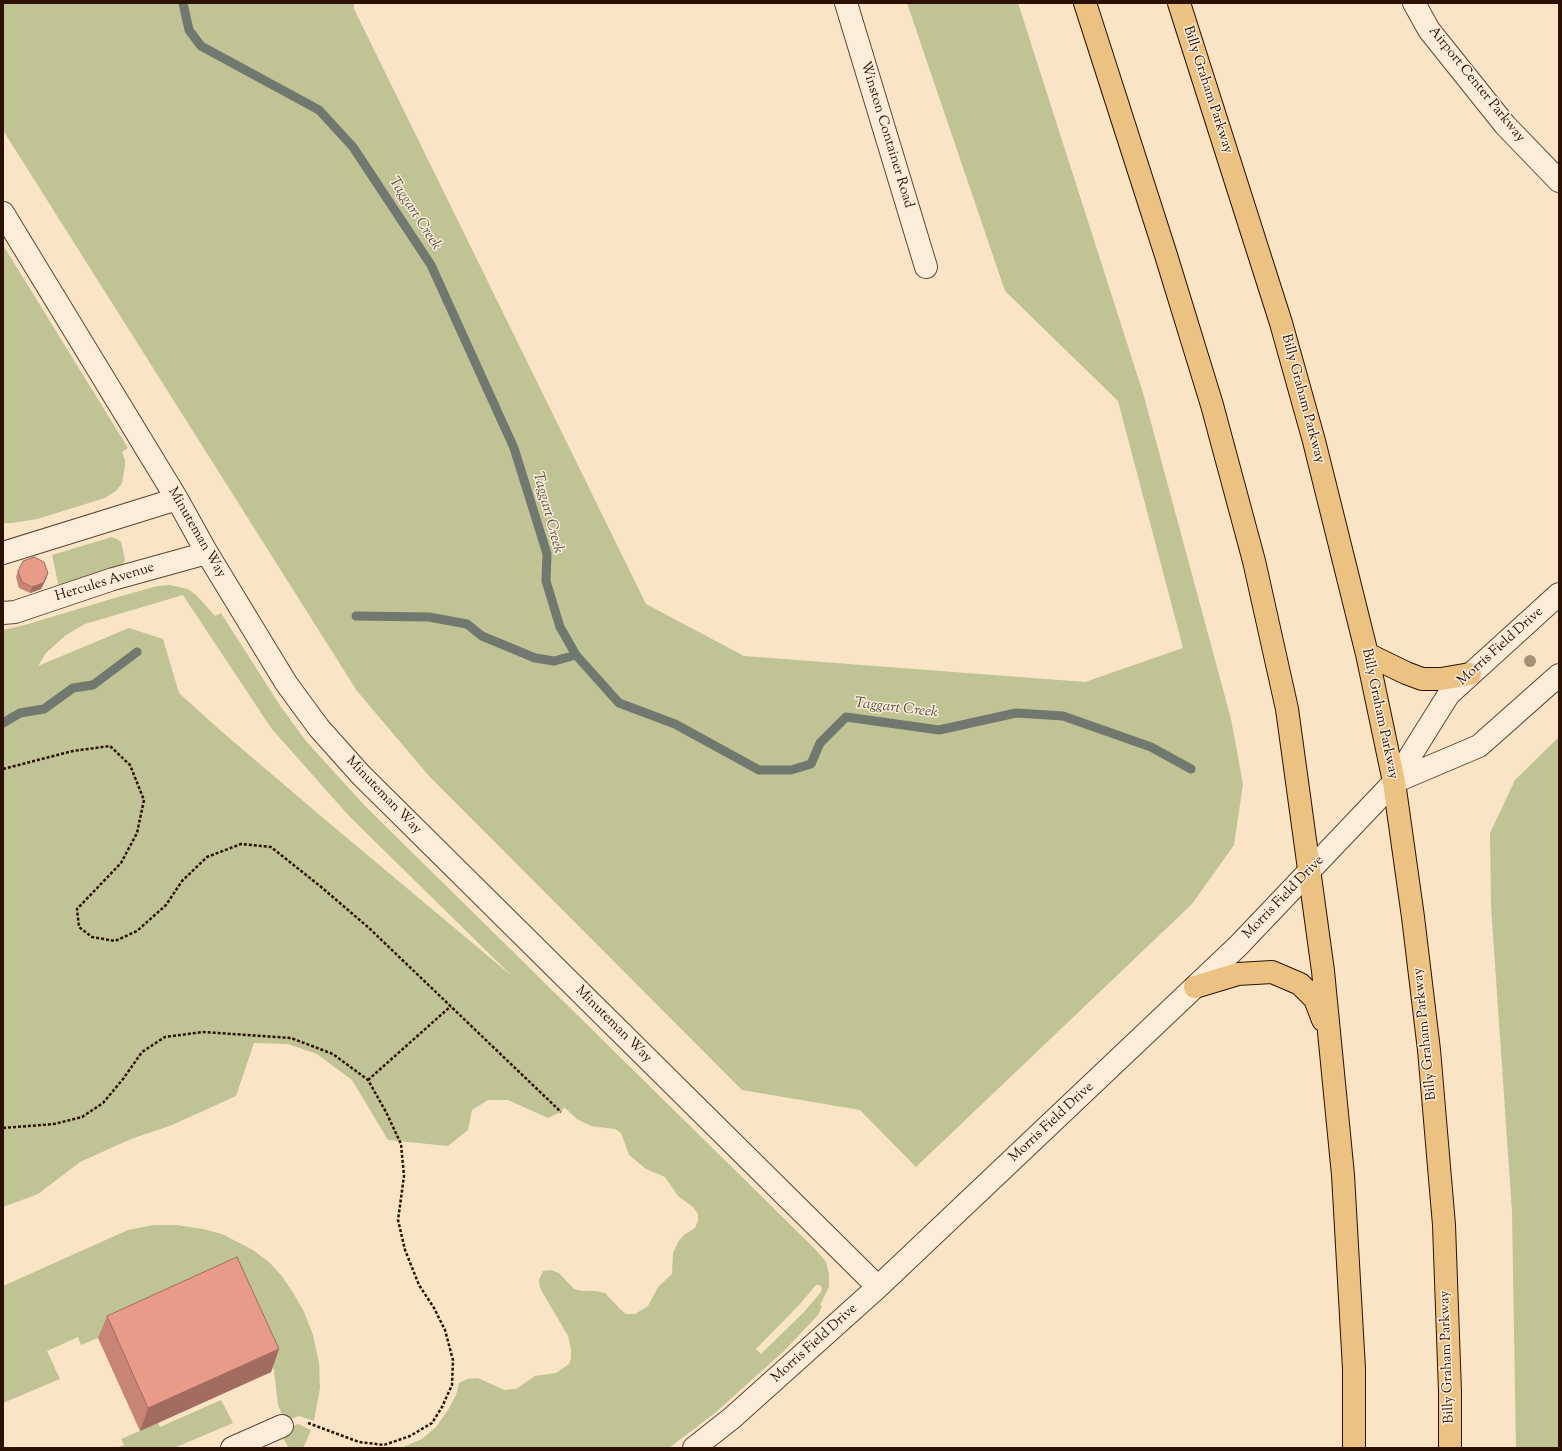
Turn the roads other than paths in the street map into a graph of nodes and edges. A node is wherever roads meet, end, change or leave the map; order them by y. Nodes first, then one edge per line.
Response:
1 (846, 3) edge
2 (1085, 3) edge
3 (1414, 3) edge
4 (1180, 6) edge
5 (1555, 170) edge
6 (3, 213) edge
7 (926, 267) dead end
8 (176, 499) junction
9 (207, 553) junction
10 (3, 554) edge
11 (1559, 594) edge
12 (3, 613) edge
13 (1367, 654) junction
14 (1470, 674) junction
15 (1559, 675) edge
16 (1394, 782) junction
17 (1310, 870) junction
18 (1195, 987) junction
19 (1329, 1036) junction
20 (878, 1287) junction
21 (282, 1426) road end
22 (232, 1448) edge
23 (694, 1448) edge
24 (1354, 1448) edge
25 (1450, 1448) edge

1 - 7 street, Winston Container Road
2 - 17 highway
3 - 5 street, Airport Center Parkway
4 - 13 highway, Billy Graham Parkway
6 - 8 street, Minuteman Way
8 - 9 street, Minuteman Way
8 - 10 street
9 - 12 street, Hercules Avenue
9 - 20 street, Minuteman Way
11 - 14 street, Morris Field Drive
13 - 14 highway
13 - 16 highway, Billy Graham Parkway
14 - 16 street, Morris Field Drive
15 - 16 street, Morris Field Drive
16 - 17 street, Morris Field Drive
16 - 25 highway, Billy Graham Parkway
17 - 18 street, Morris Field Drive
17 - 19 highway
18 - 19 highway
18 - 20 street, Morris Field Drive
19 - 24 highway
20 - 23 street, Morris Field Drive
21 - 22 street

